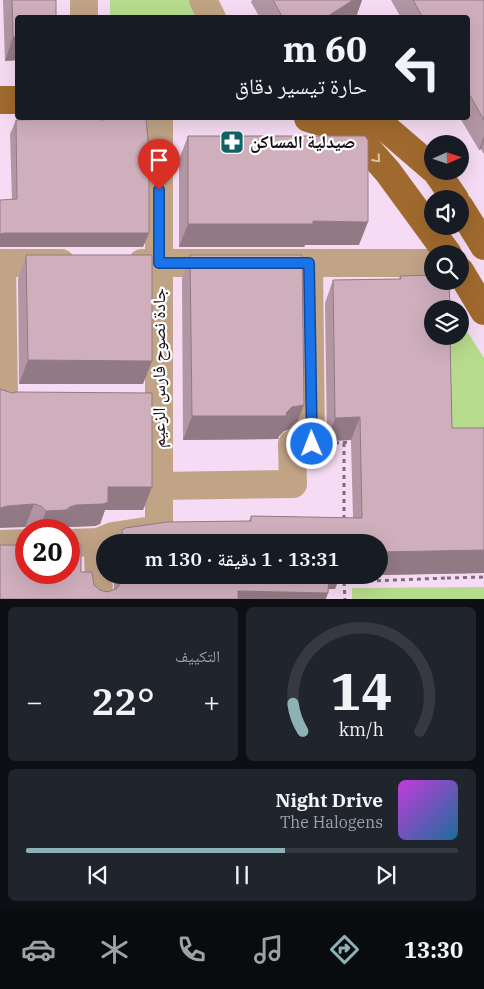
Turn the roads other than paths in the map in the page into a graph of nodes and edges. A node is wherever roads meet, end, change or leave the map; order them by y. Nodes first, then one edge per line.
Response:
1 (84, 0) edge
2 (203, 0) edge
3 (84, 15) edge
4 (210, 15) edge
5 (0, 100) edge
6 (15, 100) edge
7 (159, 120) edge
8 (314, 120) edge
9 (376, 120) edge
10 (424, 161) edge
11 (469, 222) edge
12 (441, 245) edge
13 (484, 246) edge
14 (1, 263) edge
15 (80, 263) edge
16 (120, 263) edge
17 (159, 263) junction
18 (309, 263) junction
19 (424, 263) edge
20 (469, 286) edge
21 (484, 311) edge
22 (9, 400) edge
23 (159, 486) junction
24 (126, 534) edge
25 (96, 542) edge
26 (15, 543) edge
27 (80, 543) edge
28 (0, 544) edge
29 (99, 584) edge
30 (99, 599) edge

1 - 3 street
2 - 4 street
5 - 6 main road
7 - 17 street, جادة نصوح فارس الزعيم
8 -> 12 main road
9 - 10 main road
11 - 13 main road
14 - 15 street
14 - 22 street
16 - 17 street
17 - 18 street
17 - 23 street, جادة نصوح فارس الزعيم
18 - 19 street
18 - 23 street
20 - 21 main road
23 - 24 street, جادة نصوح فارس الزعيم
25 - 27 street
26 - 28 street
29 - 30 street

